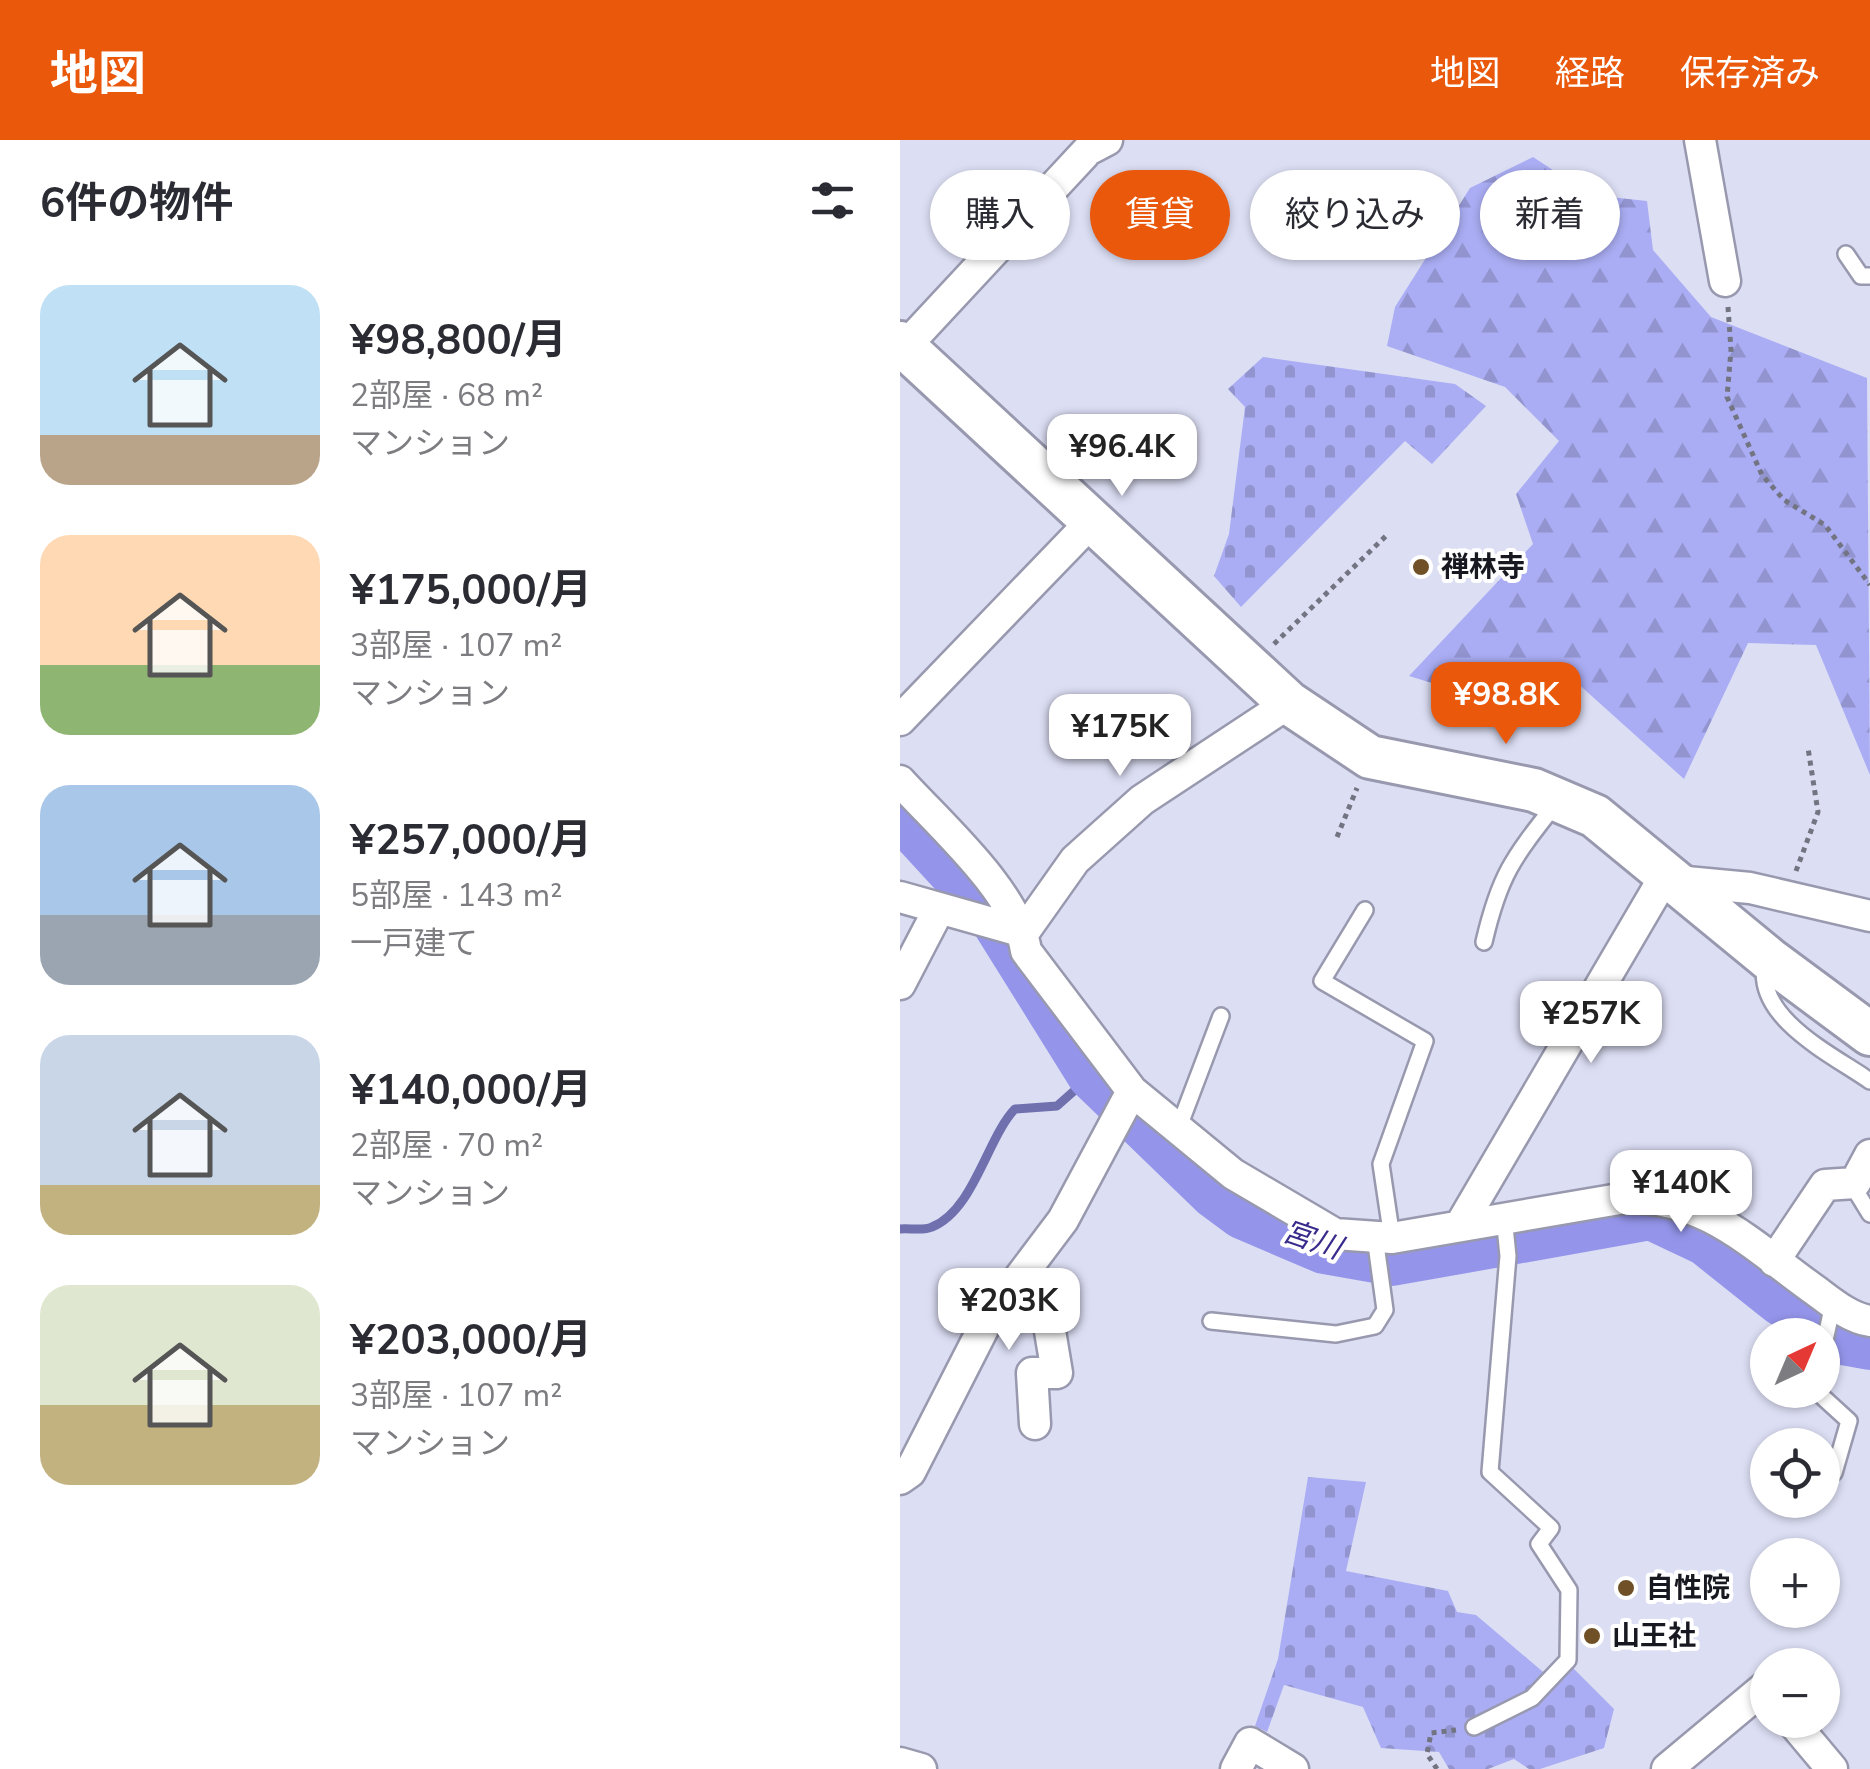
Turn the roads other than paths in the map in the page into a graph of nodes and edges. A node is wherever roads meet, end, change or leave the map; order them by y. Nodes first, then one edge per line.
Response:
1 (1106, 140) edge
2 (1700, 140) edge
3 (1846, 254) dead end
4 (1870, 276) edge
5 (1726, 282) road end
6 (901, 347) edge
7 (1092, 521) junction
8 (1289, 704) junction
9 (900, 720) edge
10 (900, 780) edge
11 (1558, 801) junction
12 (1671, 878) junction
13 (900, 897) edge
14 (939, 909) junction
15 (1365, 910) dead end
16 (1870, 916) edge
17 (1024, 932) junction
18 (1484, 942) dead end
19 (1769, 958) junction
20 (900, 984) edge
21 (1221, 1016) dead end
22 (1870, 1034) edge
23 (1870, 1081) edge
24 (1132, 1091) junction
25 (1178, 1132) junction
26 (1870, 1155) edge
27 (1851, 1183) junction
28 (1870, 1214) edge
29 (1504, 1216) junction
30 (1461, 1224) junction
31 (1384, 1237) junction
32 (1774, 1261) junction
33 (1026, 1274) junction
34 (1833, 1304) junction
35 (1830, 1318) edge
36 (1211, 1321) dead end
37 (1870, 1321) edge
38 (1834, 1408) edge
39 (1035, 1424) dead end
40 (1840, 1450) edge
41 (904, 1467) edge
42 (1750, 1700) edge
43 (1474, 1727) road end
44 (1806, 1738) edge
45 (900, 1763) edge
46 (922, 1769) edge
47 (1236, 1769) edge
48 (1293, 1769) edge
49 (1667, 1769) edge
50 (1832, 1769) edge

1 - 6 street
2 - 5 street
3 - 4 lane
6 - 7 street
7 - 8 street
7 - 9 street
8 - 11 street
8 - 17 street
10 - 17 street
11 - 12 street
11 - 18 lane
12 - 16 street
12 - 19 street
12 - 30 street
13 - 14 street
14 - 17 street
14 - 20 street
15 - 31 lane
17 - 24 street
19 - 22 street
19 - 23 lane
21 - 25 lane
24 - 25 street
24 - 33 street
25 - 31 street
26 - 27 street
27 - 28 lane
27 - 32 street
29 - 30 street
29 - 32 street
29 - 43 lane
30 - 31 street
31 - 36 lane
32 - 34 street
33 - 39 street
33 - 41 street
34 - 35 lane
34 - 37 street
38 - 40 lane
42 - 49 street
44 - 50 street
45 - 46 street
47 - 48 street

